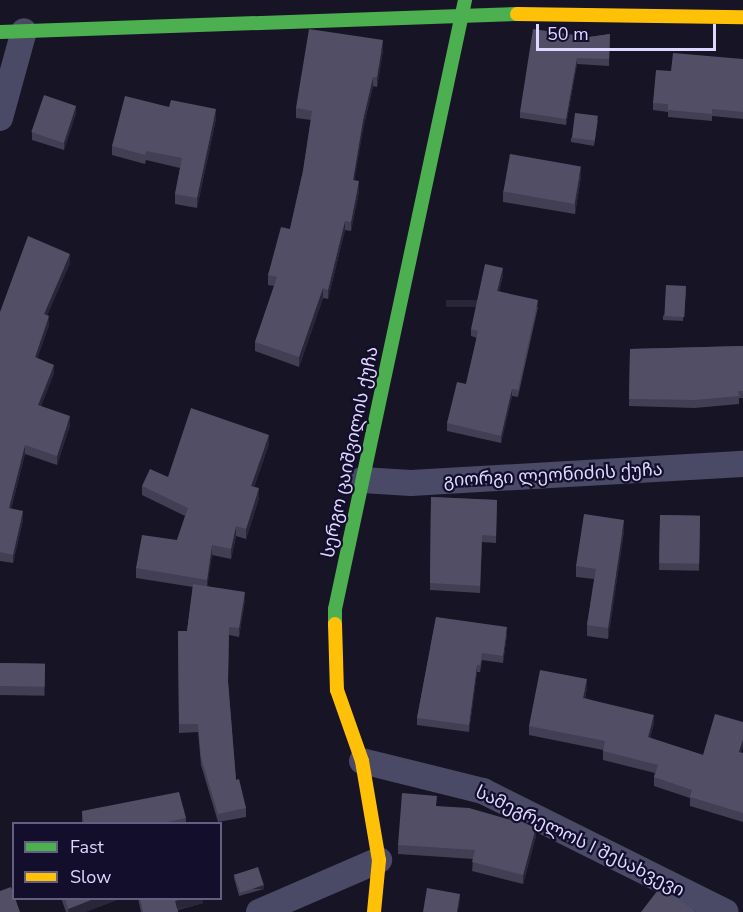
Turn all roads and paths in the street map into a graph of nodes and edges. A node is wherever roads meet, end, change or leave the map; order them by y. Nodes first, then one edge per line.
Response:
1 (463, 6) edge
2 (743, 17) edge
3 (12, 32) edge
4 (0, 118) edge
5 (743, 464) edge
6 (362, 480) junction
7 (362, 761) junction
8 (379, 860) junction
9 (259, 912) edge
10 (374, 912) edge
11 (726, 912) edge

1 - 2 street
1 - 3 street
1 - 6 street, სერგო ცაიშვილის ქუჩა
3 - 4 street
5 - 6 street, გიორგი ლეონიძის ქუჩა
6 - 7 street, სერგო ცაიშვილის ქუჩა
7 - 8 street, სერგო ცაიშვილის ქუჩა
7 - 11 street, სამეგრელოს I შესახვევი
8 - 9 street
8 - 10 street, სერგო ცაიშვილის ქუჩა

